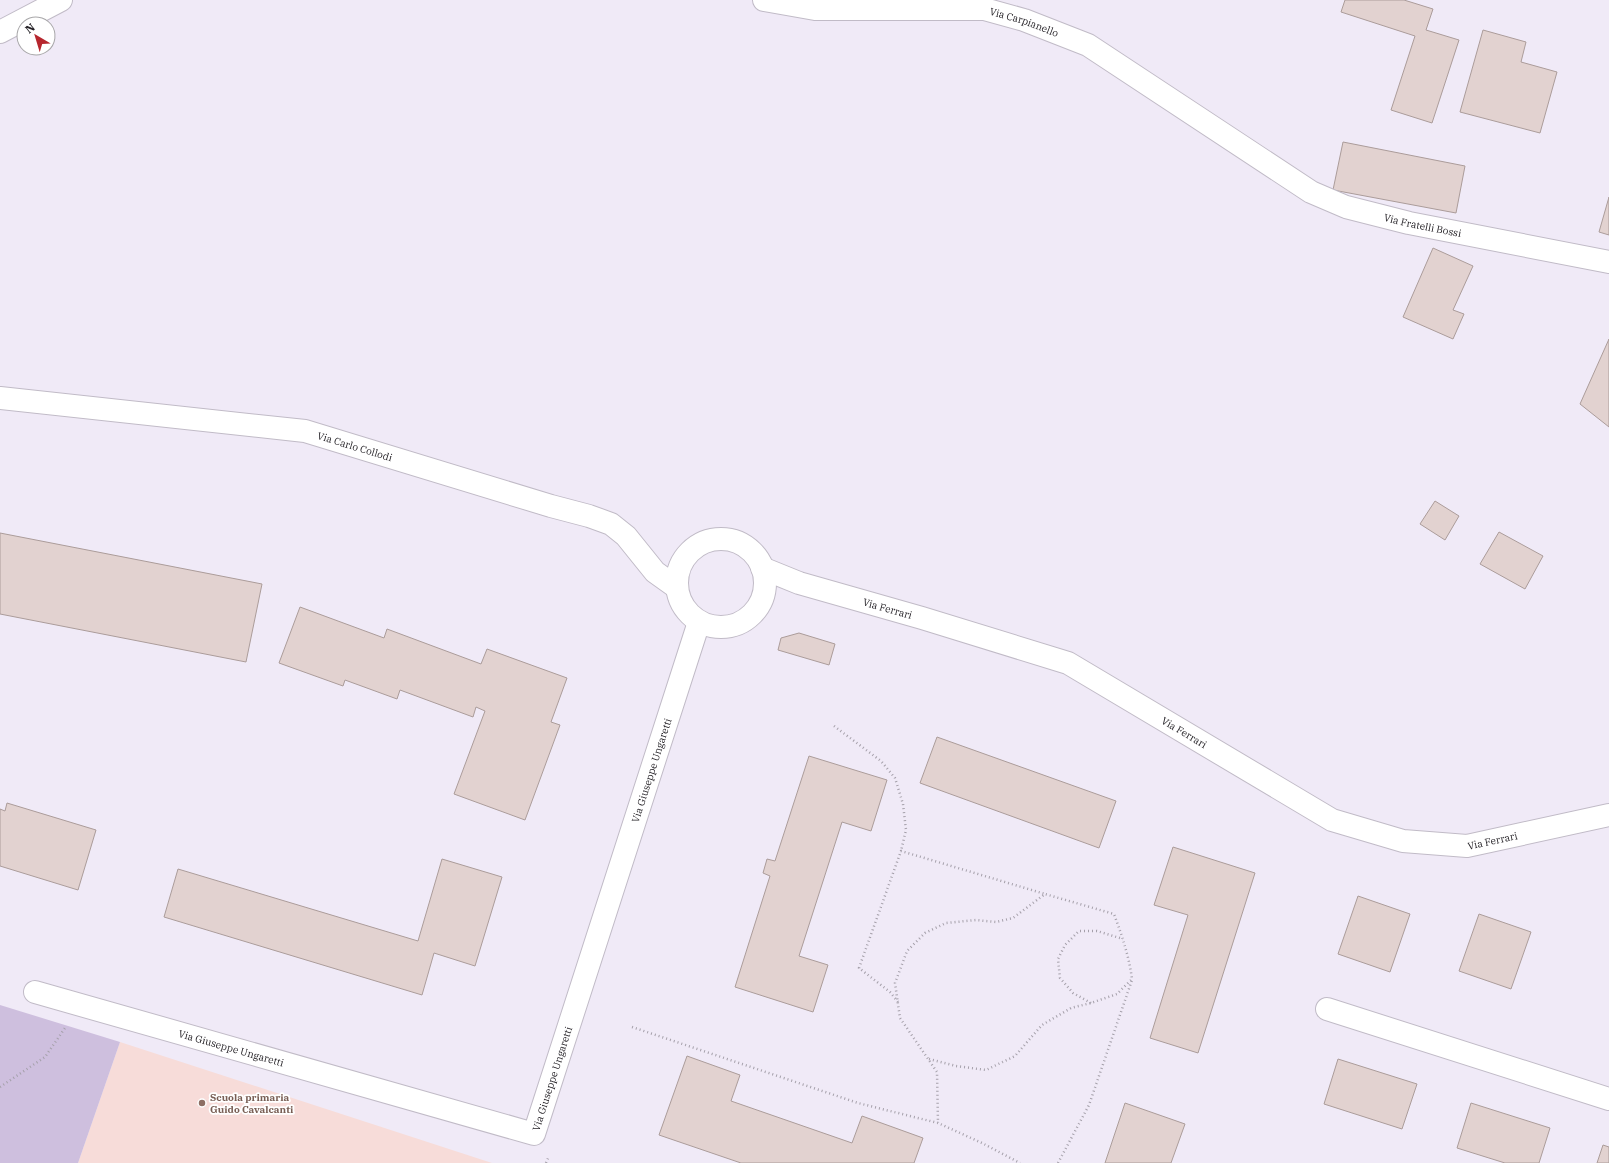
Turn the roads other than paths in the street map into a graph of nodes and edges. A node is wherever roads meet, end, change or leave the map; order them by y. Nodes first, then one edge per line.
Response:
1 (62, 0) edge
2 (764, 0) edge
3 (0, 32) edge
4 (1251, 152) joint
5 (1609, 262) edge
6 (0, 398) edge
7 (762, 568) junction
8 (676, 587) junction
9 (699, 622) junction
10 (1609, 815) edge
11 (36, 992) dead end
12 (1327, 1009) dead end
13 (1609, 1099) edge

1 - 3 street
2 - 4 street, Via Carpianello
4 - 5 street, Via Fratelli Bossi
6 - 8 street, Via Carlo Collodi
7 - 8 street
7 - 9 street
7 - 10 street, Via Ferrari
8 - 9 street
9 - 11 street, Via Giuseppe Ungaretti
12 - 13 street

